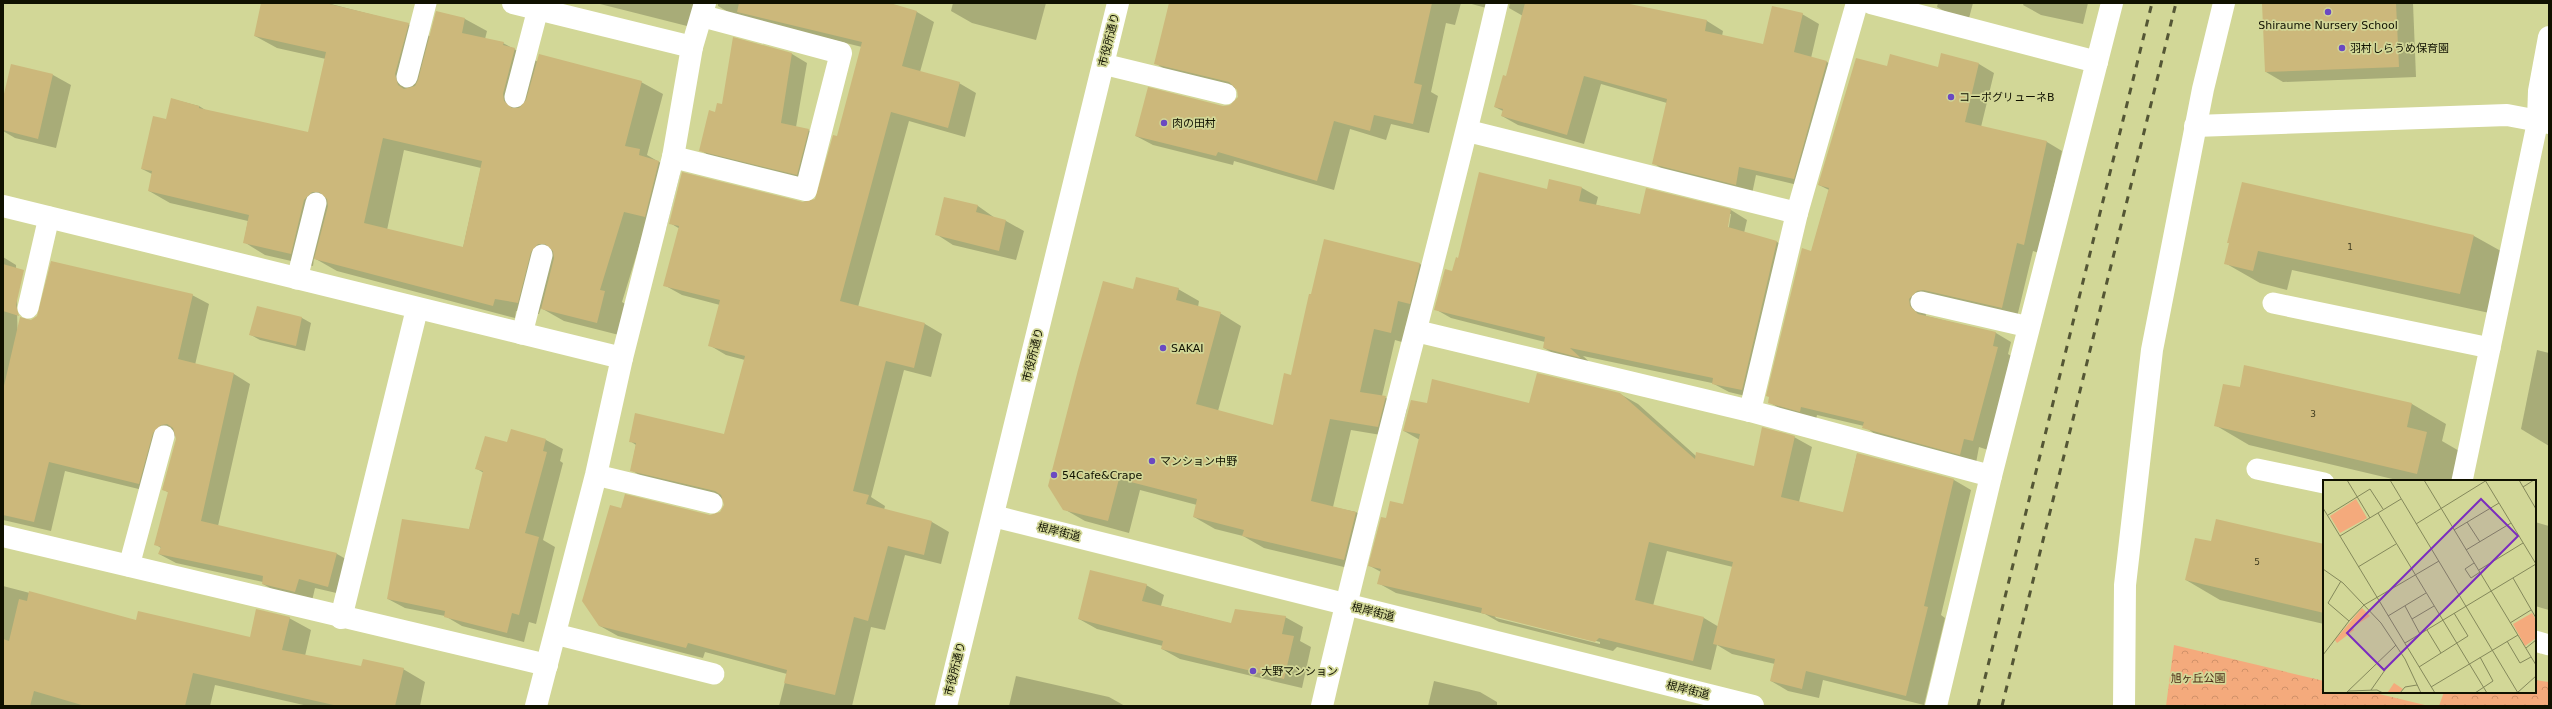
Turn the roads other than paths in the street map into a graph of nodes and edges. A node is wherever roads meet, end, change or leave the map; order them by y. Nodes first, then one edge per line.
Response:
1 (426, 3) edge
2 (513, 3) edge
3 (1118, 3) edge
4 (1497, 3) edge
5 (1857, 3) edge
6 (1870, 3) edge
7 (2112, 3) edge
8 (2224, 3) edge
9 (538, 9) junction
10 (704, 9) edge
11 (2549, 37) edge
12 (692, 47) junction
13 (2097, 62) junction
14 (1103, 64) junction
15 (408, 77) dead end
16 (1226, 94) dead end
17 (515, 96) dead end
18 (2544, 121) edge
19 (2195, 126) junction
20 (1468, 131) junction
21 (673, 157) junction
22 (316, 203) dead end
23 (3, 206) edge
24 (1797, 213) junction
25 (48, 217) junction
26 (542, 255) dead end
27 (297, 279) junction
28 (1921, 302) dead end
29 (2273, 303) dead end
30 (28, 308) dead end
31 (417, 309) junction
32 (2029, 327) junction
33 (1416, 331) junction
34 (522, 334) junction
35 (2490, 348) junction
36 (622, 358) junction
37 (1750, 411) junction
38 (164, 436) dead end
39 (2257, 469) dead end
40 (596, 475) junction
41 (1991, 476) junction
42 (2462, 480) edge
43 (2323, 483) edge
44 (712, 503) dead end
45 (993, 516) junction
46 (3, 536) edge
47 (129, 566) junction
48 (1345, 605) junction
49 (341, 618) junction
50 (555, 634) junction
51 (2536, 641) edge
52 (2549, 645) edge
53 (547, 665) junction
54 (714, 674) dead end
55 (536, 706) edge
56 (946, 706) edge
57 (1322, 706) edge
58 (1753, 706) edge
59 (1936, 706) edge
60 (2124, 706) edge

1 - 15 lane
2 - 9 street
3 - 14 street, 市役所通り
4 - 20 street
5 - 24 street
6 - 13 street
7 - 13 street
8 - 19 street
9 - 12 street
9 - 17 lane
10 - 12 street
10 - 21 street
11 - 18 street
12 - 21 street
13 - 32 street
14 - 16 lane
14 - 45 street, 市役所通り
18 - 19 street
18 - 35 lane
19 - 60 street
20 - 24 street
20 - 33 street
21 - 36 street
22 - 27 lane
23 - 25 street
24 - 37 street
25 - 27 street
25 - 30 lane
26 - 34 lane
27 - 31 street
28 - 32 lane
29 - 35 lane
31 - 34 street
31 - 49 street
32 - 41 street
33 - 37 street
33 - 48 street
34 - 36 street
35 - 42 lane
36 - 40 street
37 - 41 street
38 - 47 lane
39 - 43 lane
40 - 44 lane
40 - 50 street
41 - 59 street
45 - 48 street, 根岸街道
45 - 56 street, 市役所通り
46 - 47 street
47 - 49 street
48 - 57 street
48 - 58 street, 根岸街道
49 - 53 street
50 - 53 street
50 - 54 lane
51 - 52 lane
53 - 55 street

